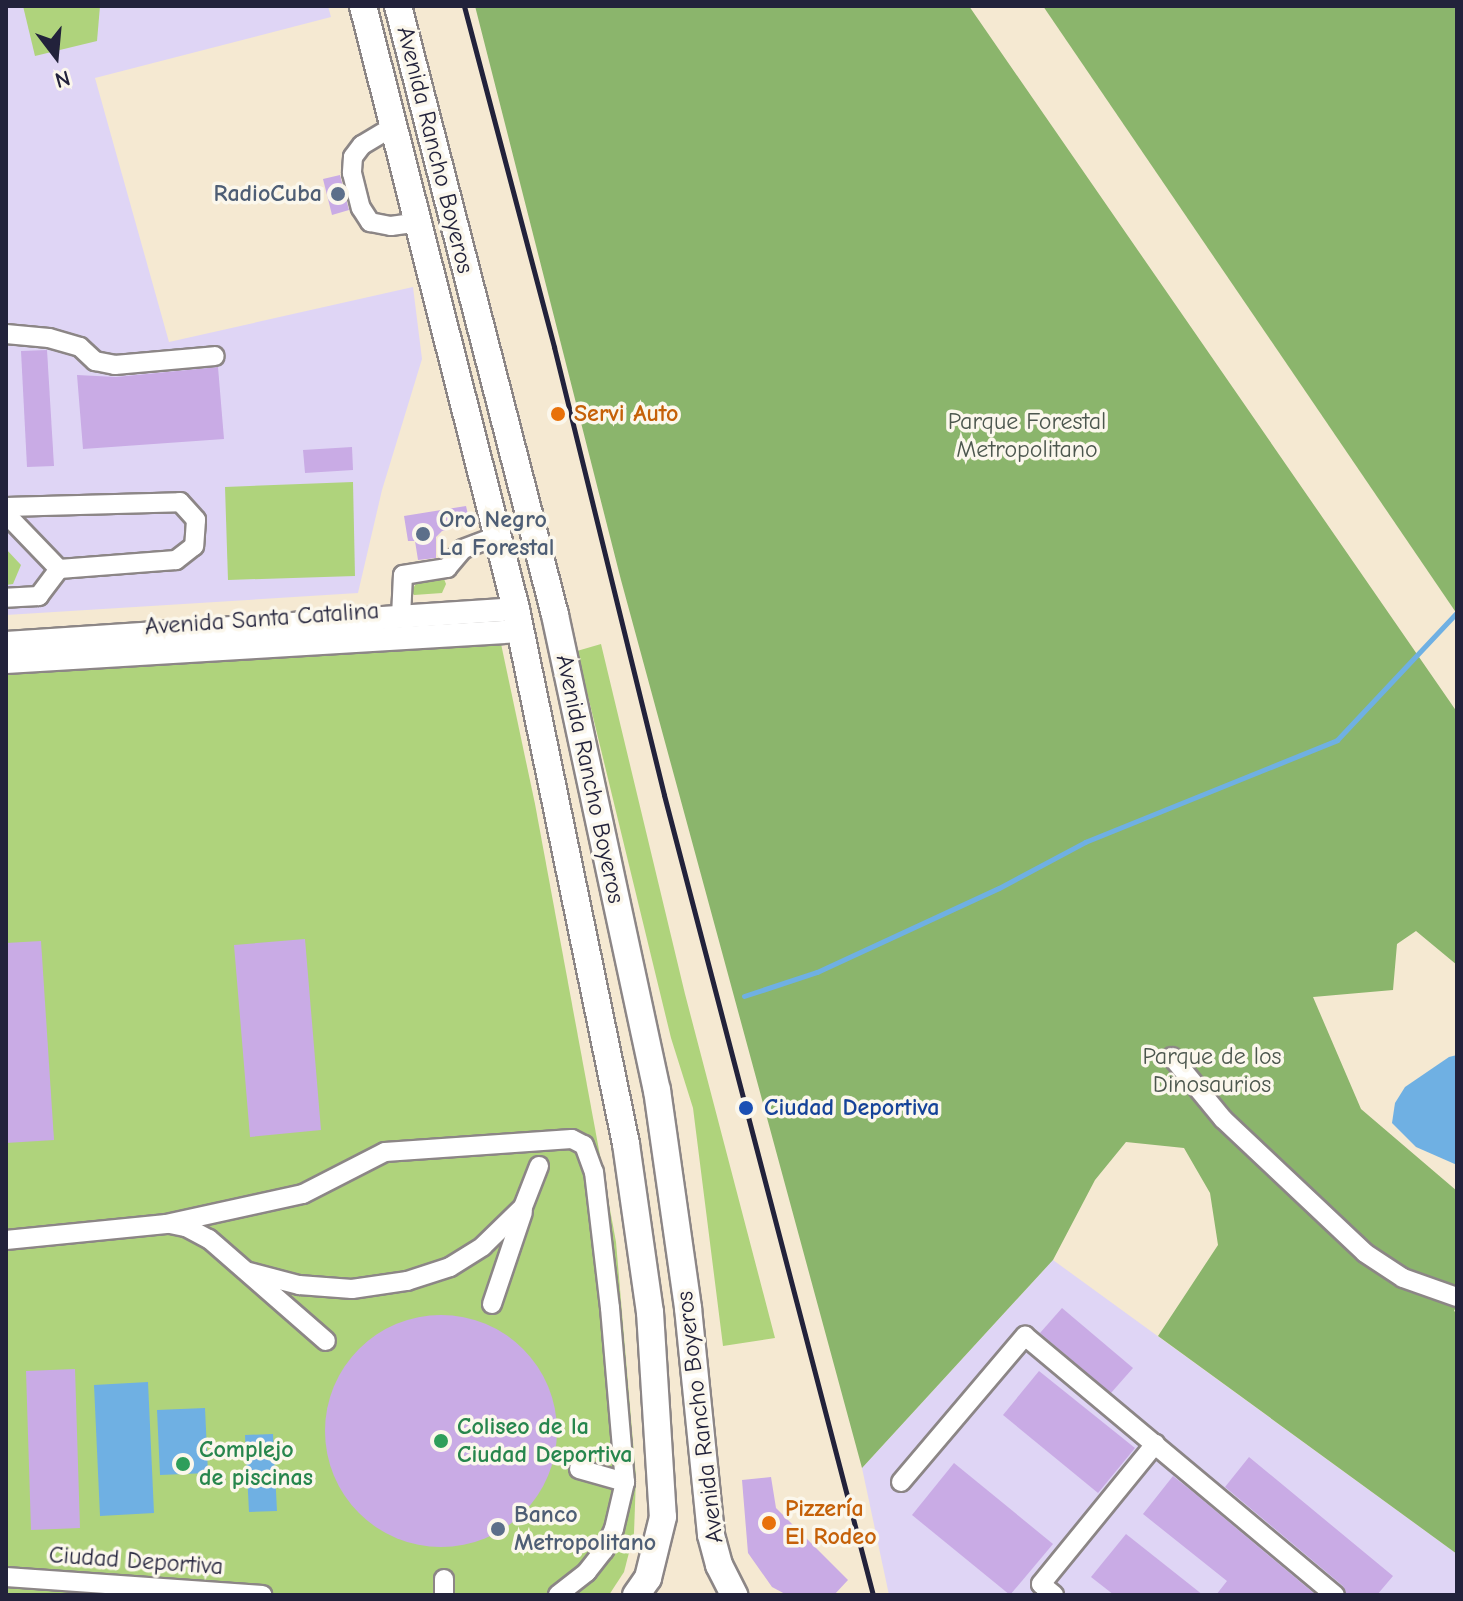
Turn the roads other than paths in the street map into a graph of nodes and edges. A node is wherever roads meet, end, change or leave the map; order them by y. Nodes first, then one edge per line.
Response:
1 (363, 6) edge
2 (398, 6) edge
3 (394, 126) junction
4 (418, 222) junction
5 (6, 334) edge
6 (215, 356) dead end
7 (6, 507) edge
8 (6, 514) edge
9 (532, 528) junction
10 (497, 536) junction
11 (59, 569) junction
12 (6, 598) edge
13 (401, 617) junction
14 (520, 627) junction
15 (6, 643) edge
16 (6, 662) edge
17 (569, 679) junction
18 (1172, 1057) dead end
19 (556, 1140) junction
20 (539, 1166) junction
21 (166, 1224) junction
22 (6, 1240) edge
23 (249, 1272) junction
24 (1457, 1297) edge
25 (492, 1304) dead end
26 (326, 1341) dead end
27 (1155, 1444) junction
28 (579, 1469) dead end
29 (625, 1482) junction
30 (901, 1482) dead end
31 (719, 1565) junction
32 (6, 1577) edge
33 (262, 1595) edge
34 (558, 1595) edge
35 (636, 1595) edge
36 (734, 1595) edge
37 (741, 1595) edge
38 (1054, 1595) edge
39 (1335, 1595) edge

1 - 3 highway, Avenida Rancho Boyeros
2 - 9 highway, Avenida Rancho Boyeros
3 - 4 highway, Avenida Rancho Boyeros
3 - 4 lane
4 - 10 highway, Avenida Rancho Boyeros
5 - 6 lane
7 - 11 lane
8 - 11 lane
9 - 14 highway
9 - 17 highway, Avenida Rancho Boyeros
10 - 13 lane
10 - 14 highway, Avenida Rancho Boyeros
11 - 12 lane
13 - 14 main road, Avenida Santa Catalina
13 - 15 main road, Avenida Santa Catalina
14 - 16 main road, Avenida Santa Catalina
14 - 17 highway
14 - 35 highway, Avenida Rancho Boyeros
17 - 31 highway, Avenida Rancho Boyeros
18 - 24 lane
19 - 20 lane
19 - 21 lane
19 - 29 lane
20 - 23 lane
20 - 25 lane
21 - 22 lane
21 - 23 lane
23 - 26 lane
27 - 30 lane
27 - 38 lane
27 - 39 lane
28 - 29 lane
29 - 34 lane
31 - 36 highway
31 - 37 highway
32 - 33 lane, Ciudad Deportiva

